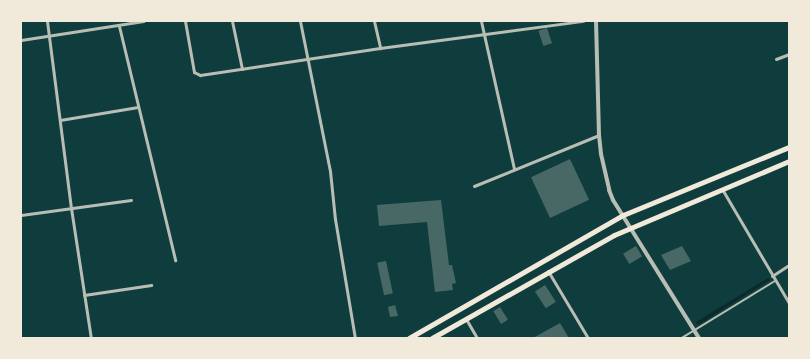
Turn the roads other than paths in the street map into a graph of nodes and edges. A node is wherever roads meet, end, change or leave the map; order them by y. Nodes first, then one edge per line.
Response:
1 (47, 21) edge
2 (144, 21) edge
3 (185, 21) edge
4 (232, 21) edge
5 (300, 21) edge
6 (374, 21) edge
7 (481, 21) edge
8 (583, 21) edge
9 (596, 21) edge
10 (119, 26) junction
11 (482, 33) junction
12 (49, 37) junction
13 (21, 40) edge
14 (380, 48) junction
15 (789, 54) edge
16 (309, 59) junction
17 (776, 59) dead end
18 (242, 70) junction
19 (138, 107) junction
20 (60, 120) junction
21 (599, 135) junction
22 (789, 147) edge
23 (789, 160) edge
24 (514, 169) junction
25 (474, 186) dead end
26 (722, 188) junction
27 (131, 200) dead end
28 (71, 208) junction
29 (21, 215) edge
30 (623, 216) junction
31 (630, 227) junction
32 (175, 260) dead end
33 (789, 265) edge
34 (548, 272) junction
35 (772, 276) junction
36 (775, 280) junction
37 (151, 285) dead end
38 (84, 295) junction
39 (789, 303) edge
40 (466, 319) junction
41 (694, 330) junction
42 (91, 338) edge
43 (355, 338) edge
44 (409, 338) edge
45 (432, 338) edge
46 (476, 338) edge
47 (588, 338) edge
48 (682, 338) edge
49 (699, 338) edge

1 - 12 street
2 - 10 street
3 - 18 street
4 - 18 street
5 - 16 street
6 - 14 street
7 - 11 street
8 - 11 street
9 - 21 street
10 - 12 street
10 - 19 street
11 - 14 street
11 - 24 street
12 - 13 street
12 - 20 street
14 - 16 street
15 - 17 street
16 - 18 street
16 - 43 street
19 - 20 street
19 - 32 street
20 - 28 street
21 - 24 street
21 - 30 street
22 - 30 highway
23 - 26 highway
24 - 25 street
26 - 31 highway
26 - 35 street
27 - 28 street
28 - 29 street
28 - 38 street
30 - 31 street
30 - 44 highway
31 - 34 highway
31 - 41 street
33 - 35 street
34 - 40 highway
34 - 47 street
35 - 36 street
36 - 39 street
36 - 41 lane
37 - 38 street
38 - 42 street
40 - 45 highway
40 - 46 street
41 - 48 lane
41 - 49 street

